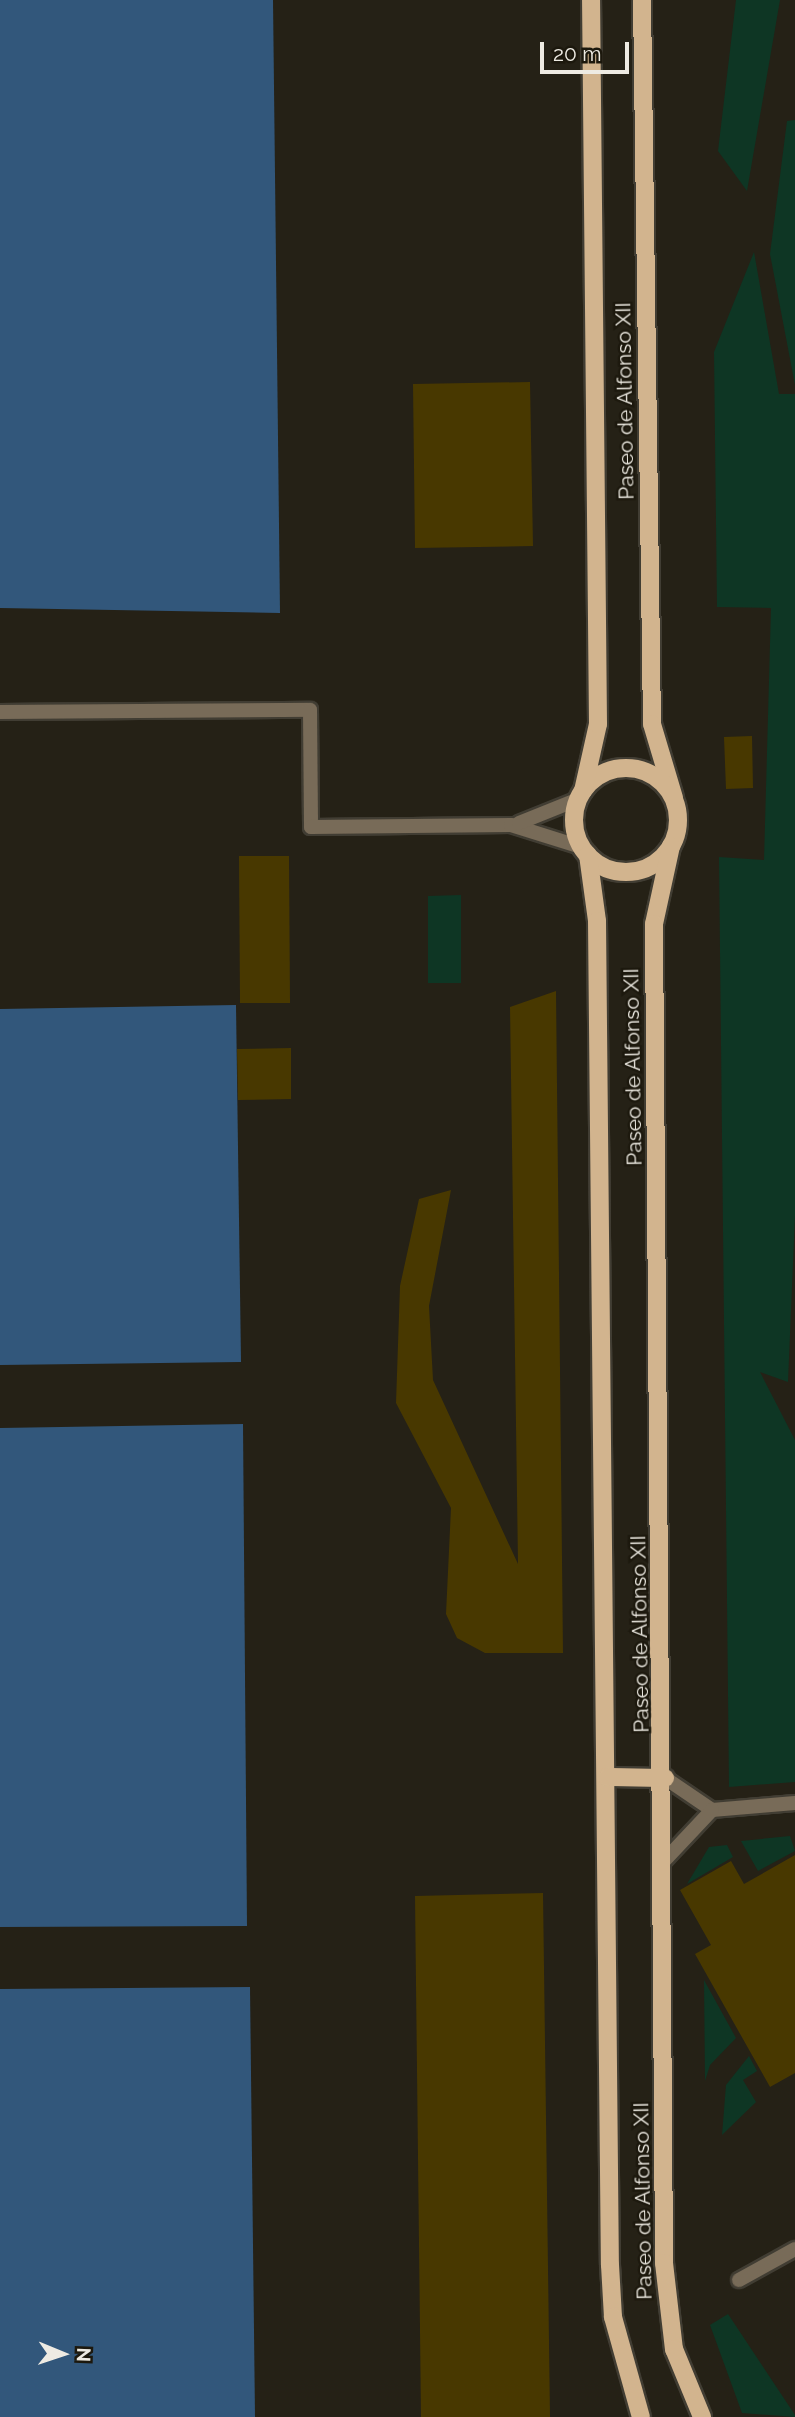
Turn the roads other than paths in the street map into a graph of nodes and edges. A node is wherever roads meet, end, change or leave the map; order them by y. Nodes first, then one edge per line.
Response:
1 (591, 0) edge
2 (642, 0) edge
3 (0, 712) edge
4 (581, 795) junction
5 (674, 798) junction
6 (511, 825) junction
7 (671, 846) junction
8 (584, 851) junction
9 (608, 1777) junction
10 (664, 1778) junction
11 (795, 1803) edge
12 (712, 1810) junction
13 (664, 1861) junction
14 (795, 2249) edge
15 (739, 2280) dead end
16 (641, 2417) edge
17 (702, 2417) edge

1 - 4 main road, Paseo de Alfonso XII
2 - 5 main road, Paseo de Alfonso XII
3 - 6 street
4 - 5 main road
4 - 6 street
4 - 8 main road
5 - 7 main road
6 - 8 street
7 - 8 main road
7 - 10 main road, Paseo de Alfonso XII
8 - 9 main road, Paseo de Alfonso XII
9 - 10 main road
9 - 16 main road, Paseo de Alfonso XII
10 - 12 street
10 - 13 main road, Paseo de Alfonso XII
11 - 12 street
12 - 13 street
13 - 17 main road, Paseo de Alfonso XII
14 - 15 street

